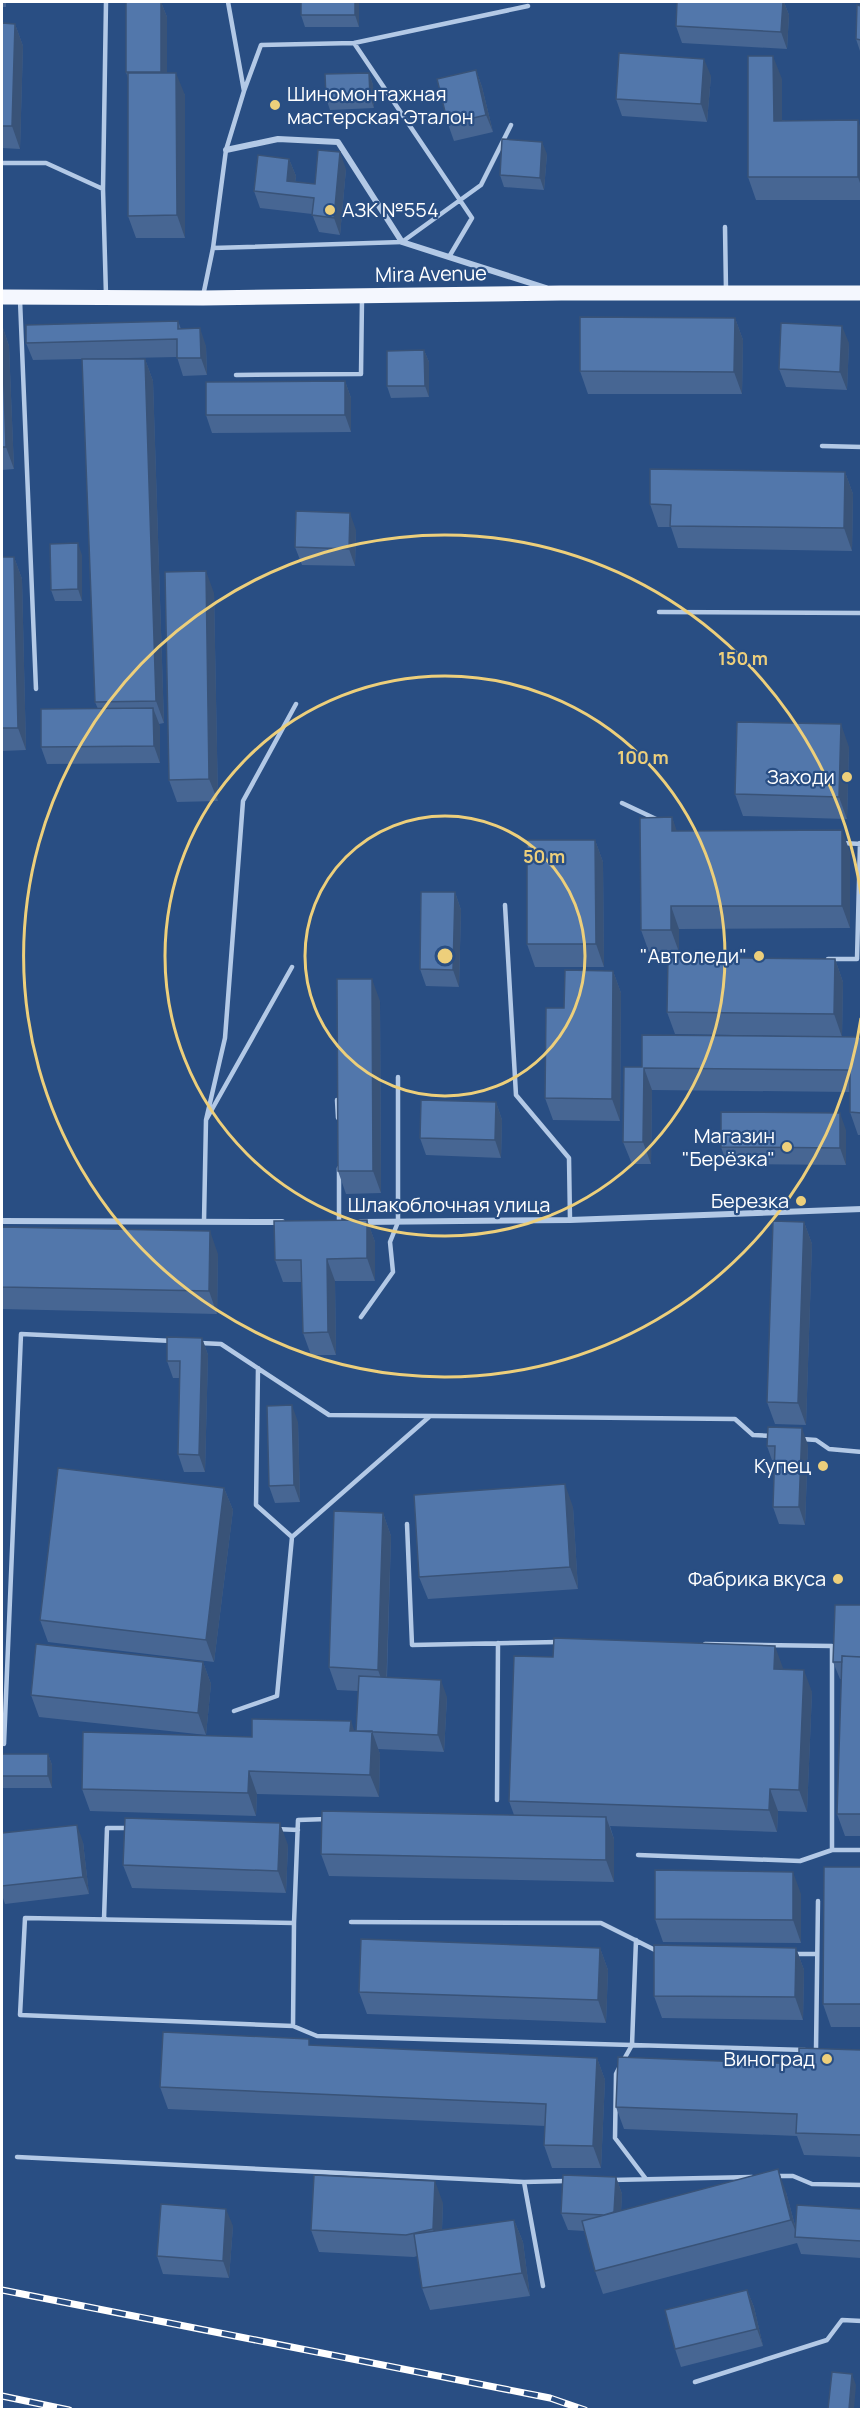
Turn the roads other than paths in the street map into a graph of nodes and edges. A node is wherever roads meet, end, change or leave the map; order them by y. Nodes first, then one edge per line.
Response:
1 (106, 2) edge
2 (228, 2) edge
3 (528, 6) dead end
4 (354, 43) junction
5 (244, 91) junction
6 (511, 125) dead end
7 (226, 150) junction
8 (2, 163) edge
9 (103, 189) junction
10 (460, 200) junction
11 (724, 227) dead end
12 (402, 242) junction
13 (213, 248) junction
14 (449, 257) junction
15 (561, 293) junction
16 (726, 293) junction
17 (861, 293) edge
18 (362, 296) junction
19 (2, 297) edge
20 (20, 297) junction
21 (106, 298) junction
22 (203, 298) junction
23 (236, 375) dead end
24 (822, 446) dead end
25 (861, 447) edge
26 (658, 612) dead end
27 (861, 613) edge
28 (36, 689) dead end
29 (296, 704) dead end
30 (622, 803) dead end
31 (665, 823) edge
32 (837, 842) edge
33 (861, 844) edge
34 (505, 905) dead end
35 (822, 960) edge
36 (292, 967) dead end
37 (398, 1077) dead end
38 (337, 1100) edge
39 (206, 1120) junction
40 (338, 1122) edge
41 (339, 1167) edge
42 (861, 1209) edge
43 (570, 1220) junction
44 (2, 1221) edge
45 (204, 1221) junction
46 (294, 1222) edge
47 (328, 1222) edge
48 (339, 1222) junction
49 (398, 1222) junction
50 (361, 1317) dead end
51 (185, 1342) edge
52 (197, 1342) edge
53 (258, 1368) junction
54 (430, 1416) junction
55 (784, 1437) edge
56 (794, 1438) edge
57 (861, 1452) edge
58 (406, 1524) dead end
59 (292, 1537) junction
60 (567, 1642) edge
61 (498, 1643) junction
62 (694, 1643) edge
63 (234, 1711) dead end
64 (4, 1744) dead end
65 (497, 1800) dead end
66 (334, 1819) edge
67 (131, 1828) edge
68 (274, 1829) edge
69 (298, 1830) junction
70 (832, 1850) junction
71 (861, 1850) edge
72 (638, 1856) dead end
73 (818, 1901) dead end
74 (104, 1919) junction
75 (351, 1922) dead end
76 (294, 1923) junction
77 (636, 1940) junction
78 (661, 1952) edge
79 (784, 1954) edge
80 (817, 1954) junction
81 (292, 2026) junction
82 (632, 2045) junction
83 (816, 2050) junction
84 (828, 2051) edge
85 (17, 2157) dead end
86 (759, 2177) edge
87 (770, 2177) edge
88 (646, 2179) junction
89 (602, 2180) edge
90 (568, 2181) edge
91 (524, 2182) junction
92 (861, 2185) edge
93 (543, 2286) dead end
94 (861, 2321) edge
95 (695, 2382) dead end

1 - 9 lane
2 - 5 lane
3 - 4 lane
4 - 5 lane
4 - 10 lane
5 - 7 lane
6 - 10 lane
7 - 12 street
7 - 13 lane
8 - 9 lane
9 - 21 lane
10 - 12 lane
10 - 14 lane
11 - 16 lane
12 - 13 lane
12 - 14 street
13 - 22 lane
14 - 15 street
15 - 16 main road, Mira Avenue
15 - 18 main road, Mira Avenue
16 - 17 main road, Mira Avenue
18 - 22 main road, Mira Avenue
18 - 23 lane
19 - 20 main road, Mira Avenue
20 - 21 main road, Mira Avenue
20 - 28 lane
21 - 22 main road, Mira Avenue
24 - 25 lane
26 - 27 lane
29 - 39 lane
30 - 31 lane
32 - 33 lane
33 - 35 lane
34 - 43 lane
36 - 39 lane
37 - 49 lane
38 - 40 lane
39 - 45 lane
41 - 48 lane
42 - 43 street, Шлакоблочная улица
43 - 49 street, Шлакоблочная улица
44 - 45 street
45 - 46 street
47 - 48 street, Шлакоблочная улица
48 - 49 street, Шлакоблочная улица
49 - 50 lane
51 - 64 lane
52 - 53 lane
53 - 54 lane
53 - 59 lane
54 - 55 lane
54 - 59 lane
56 - 57 lane
58 - 61 lane
59 - 63 lane
60 - 61 lane
61 - 65 lane
62 - 70 lane
66 - 69 lane
67 - 74 lane
68 - 69 lane
69 - 76 lane
70 - 71 lane
70 - 72 lane
73 - 80 lane
74 - 76 lane
74 - 81 lane
75 - 77 lane
76 - 81 lane
77 - 78 lane
77 - 82 lane
79 - 80 lane
80 - 83 lane
81 - 82 lane
82 - 83 lane
82 - 88 lane
83 - 84 lane
85 - 91 lane
86 - 88 lane
87 - 92 lane
88 - 89 lane
90 - 91 lane
91 - 93 lane
94 - 95 lane

